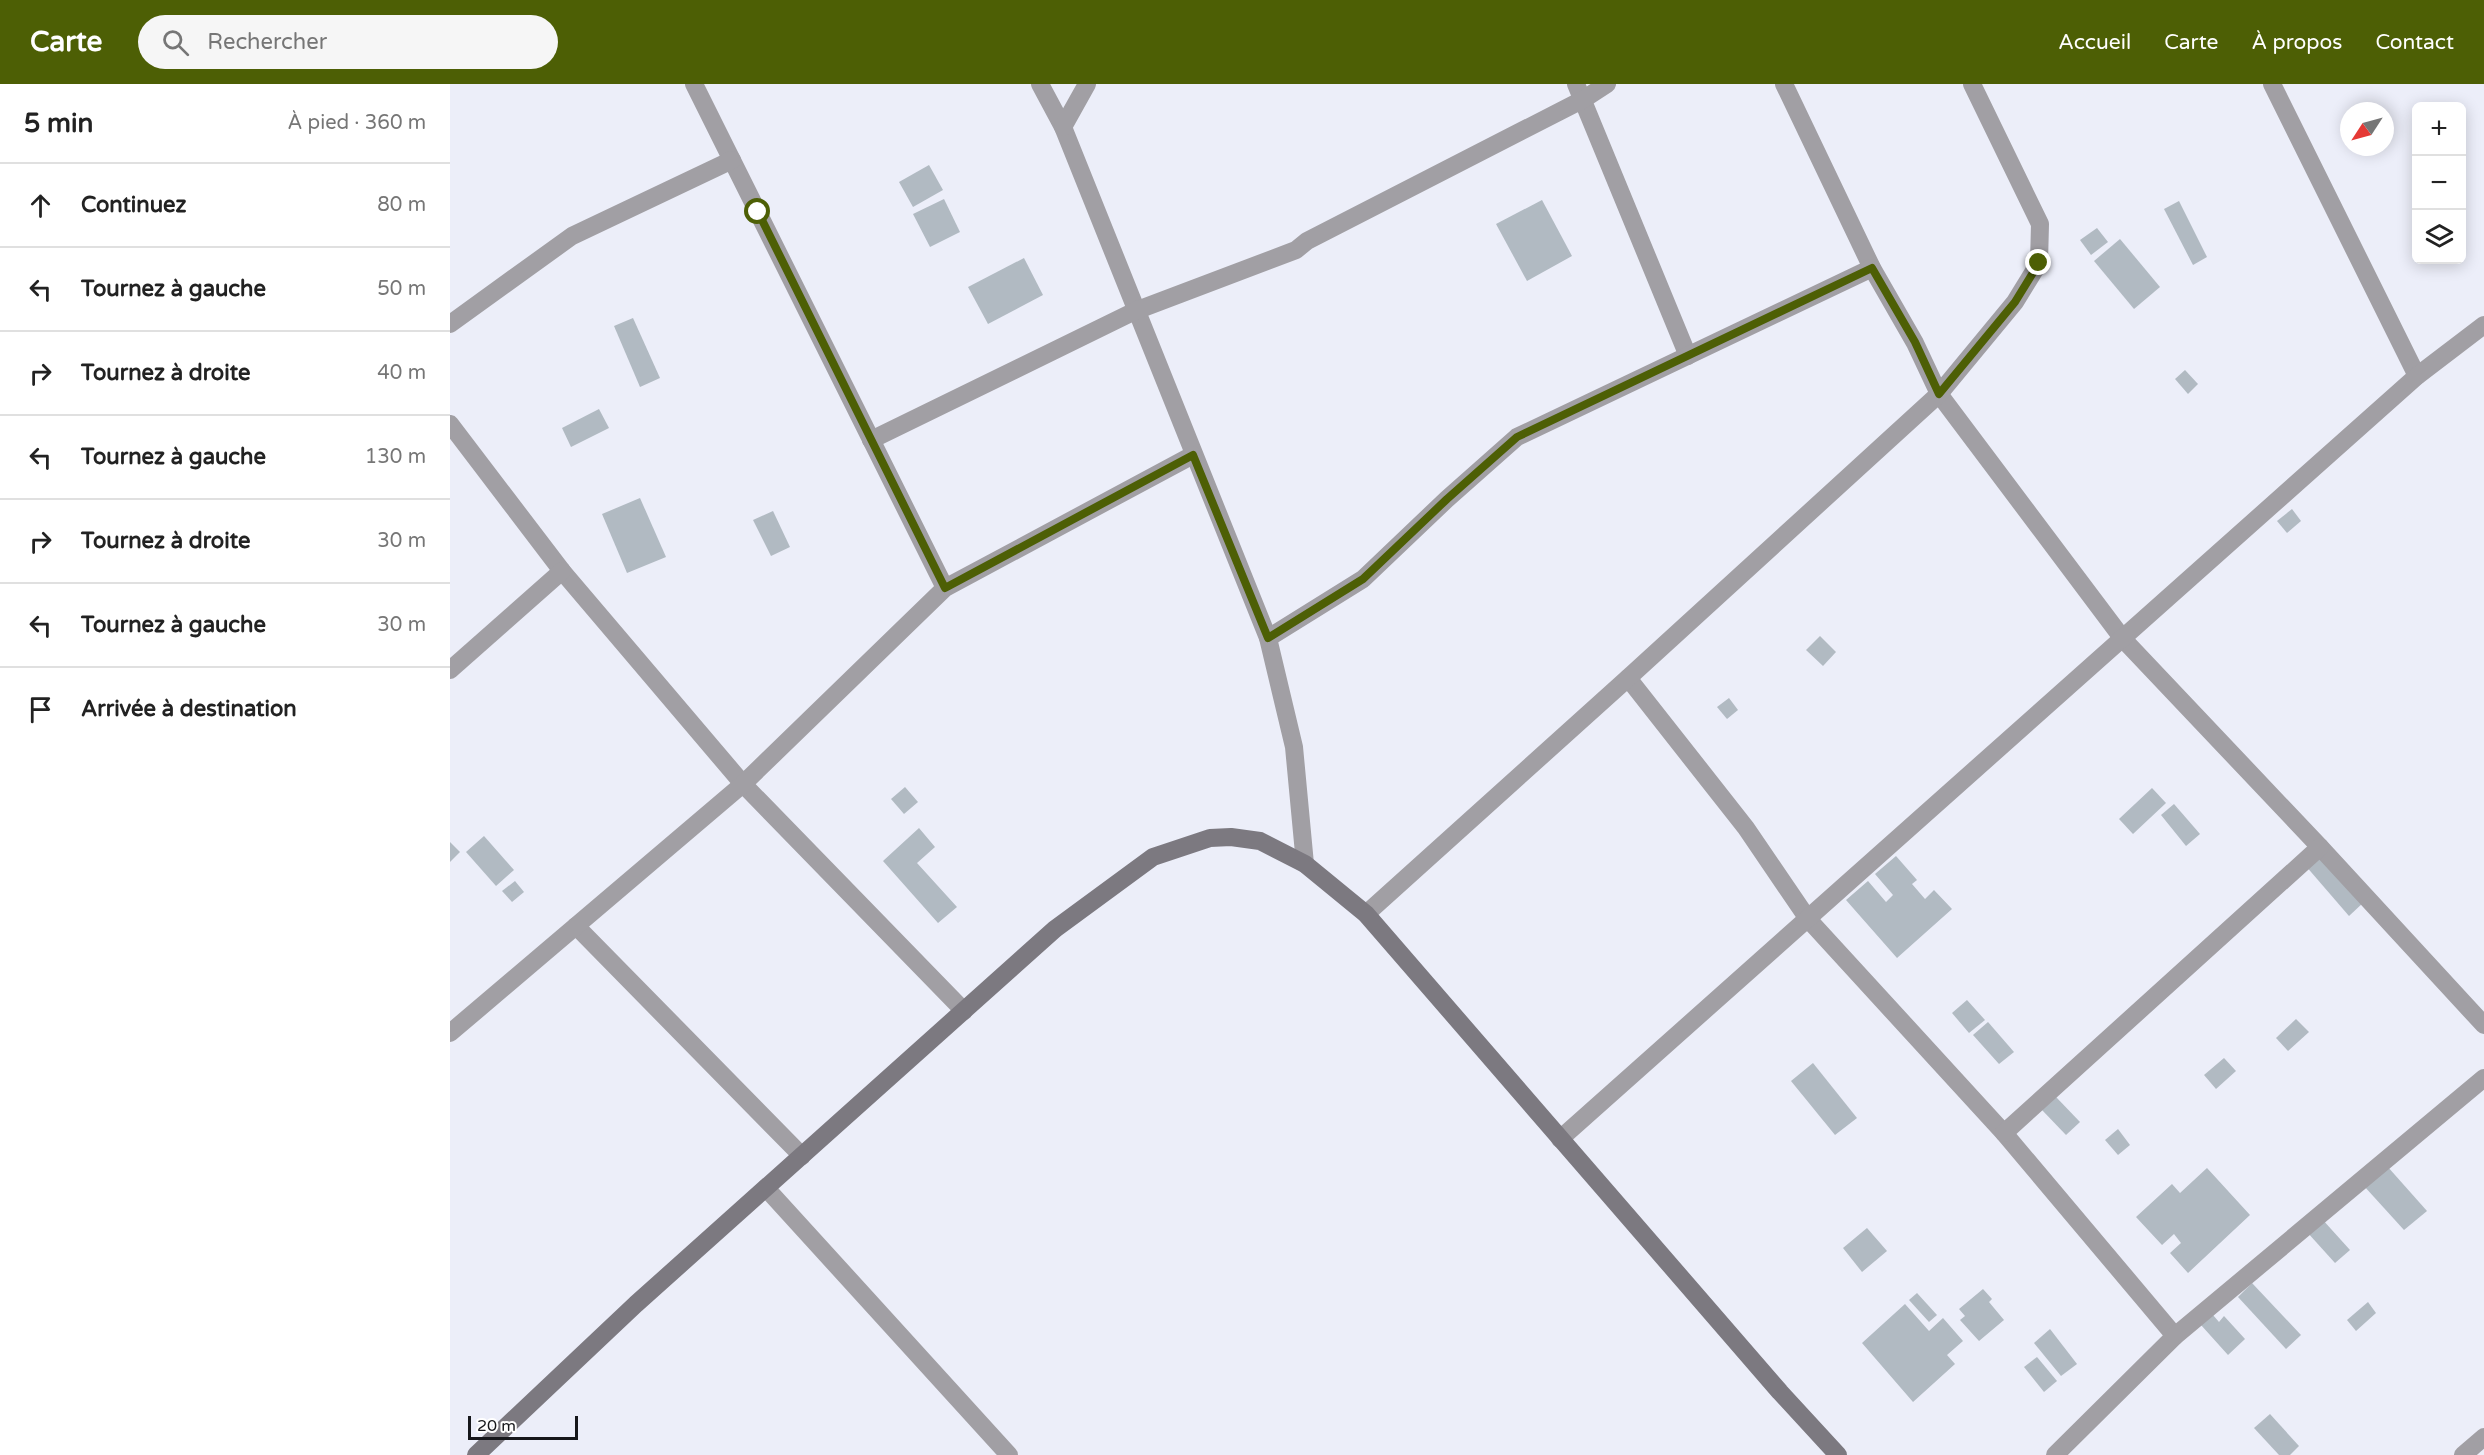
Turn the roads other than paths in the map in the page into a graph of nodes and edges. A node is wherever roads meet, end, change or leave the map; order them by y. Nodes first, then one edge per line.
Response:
1 (694, 84) edge
2 (1040, 84) edge
3 (1087, 84) edge
4 (1607, 84) edge
5 (1784, 84) edge
6 (1972, 84) edge
7 (2272, 84) edge
8 (1580, 91) edge
9 (1063, 128) junction
10 (732, 160) junction
11 (1872, 268) junction
12 (1135, 311) junction
13 (450, 324) edge
14 (2484, 325) edge
15 (1688, 356) junction
16 (2416, 376) junction
17 (1939, 394) junction
18 (450, 424) edge
19 (871, 440) junction
20 (1193, 455) junction
21 (562, 571) junction
22 (945, 588) junction
23 (1268, 638) junction
24 (2124, 639) junction
25 (450, 670) edge
26 (1628, 678) junction
27 (743, 784) junction
28 (2320, 847) junction
29 (1305, 864) junction
30 (1366, 914) junction
31 (1808, 919) junction
32 (576, 926) junction
33 (964, 1011) junction
34 (2484, 1024) edge
35 (450, 1033) edge
36 (2484, 1078) edge
37 (2004, 1132) junction
38 (1560, 1139) junction
39 (802, 1156) junction
40 (766, 1188) junction
41 (2175, 1336) junction
42 (2484, 1437) edge
43 (476, 1455) edge
44 (1009, 1455) edge
45 (1838, 1455) edge
46 (2055, 1455) edge
47 (2463, 1455) edge

1 - 10 street
2 - 9 street
3 - 9 street
4 - 8 street
5 - 11 street
6 - 17 street
7 - 16 street
8 - 12 street
8 - 15 street
9 - 12 street
10 - 13 street
10 - 19 street
11 - 15 street
11 - 17 street
12 - 19 street
12 - 20 street
14 - 16 street
15 - 23 street
16 - 24 street
17 - 24 street
17 - 26 street
18 - 21 street
19 - 22 street
20 - 22 street
20 - 23 street
21 - 25 street
21 - 27 street
22 - 27 street
23 - 29 street
24 - 28 street
24 - 31 street
26 - 30 street
26 - 31 street
27 - 32 street
27 - 33 street
28 - 34 street
28 - 37 street
29 - 30 street
29 - 33 street
30 - 38 street
31 - 37 street
31 - 38 street
32 - 35 street
32 - 39 street
33 - 39 street
36 - 41 street
37 - 41 street
38 - 45 street
39 - 40 street
40 - 43 street
40 - 44 street
41 - 46 street
42 - 47 street

